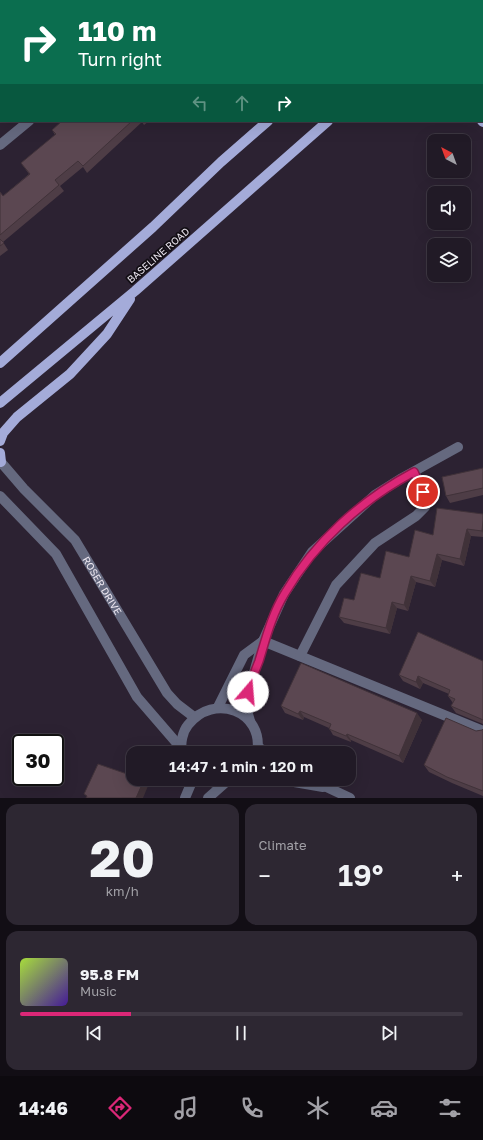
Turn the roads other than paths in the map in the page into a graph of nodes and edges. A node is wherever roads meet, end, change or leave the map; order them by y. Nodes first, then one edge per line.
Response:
1 (28, 122) edge
2 (267, 122) edge
3 (326, 123) edge
4 (0, 145) edge
5 (135, 291) junction
6 (0, 363) edge
7 (0, 403) edge
8 (0, 441) edge
9 (458, 447) dead end
10 (0, 458) edge
11 (414, 472) junction
12 (0, 496) edge
13 (263, 641) junction
14 (300, 656) junction
15 (218, 707) junction
16 (194, 717) junction
17 (250, 721) junction
18 (483, 732) edge
19 (179, 746) edge
20 (182, 746) edge
21 (257, 746) edge
22 (190, 786) edge
23 (222, 786) edge
24 (317, 786) edge
25 (323, 787) joint
26 (339, 796) edge
27 (185, 798) edge
28 (208, 798) edge
29 (350, 798) edge

1 - 4 street
2 - 6 main road
3 - 5 main road, BASELINE ROAD
5 - 7 main road, BASELINE ROAD
5 - 8 main road
9 - 11 street
10 - 16 street, ROSER DRIVE
11 - 13 street
11 - 14 street
12 - 19 street
13 - 14 street
13 - 15 street
13 - 17 street
14 - 18 street
15 - 16 street
15 - 17 street
16 - 20 street
17 - 21 street
22 - 27 street
23 - 28 street
24 - 25 street
25 - 26 street
26 - 29 street

